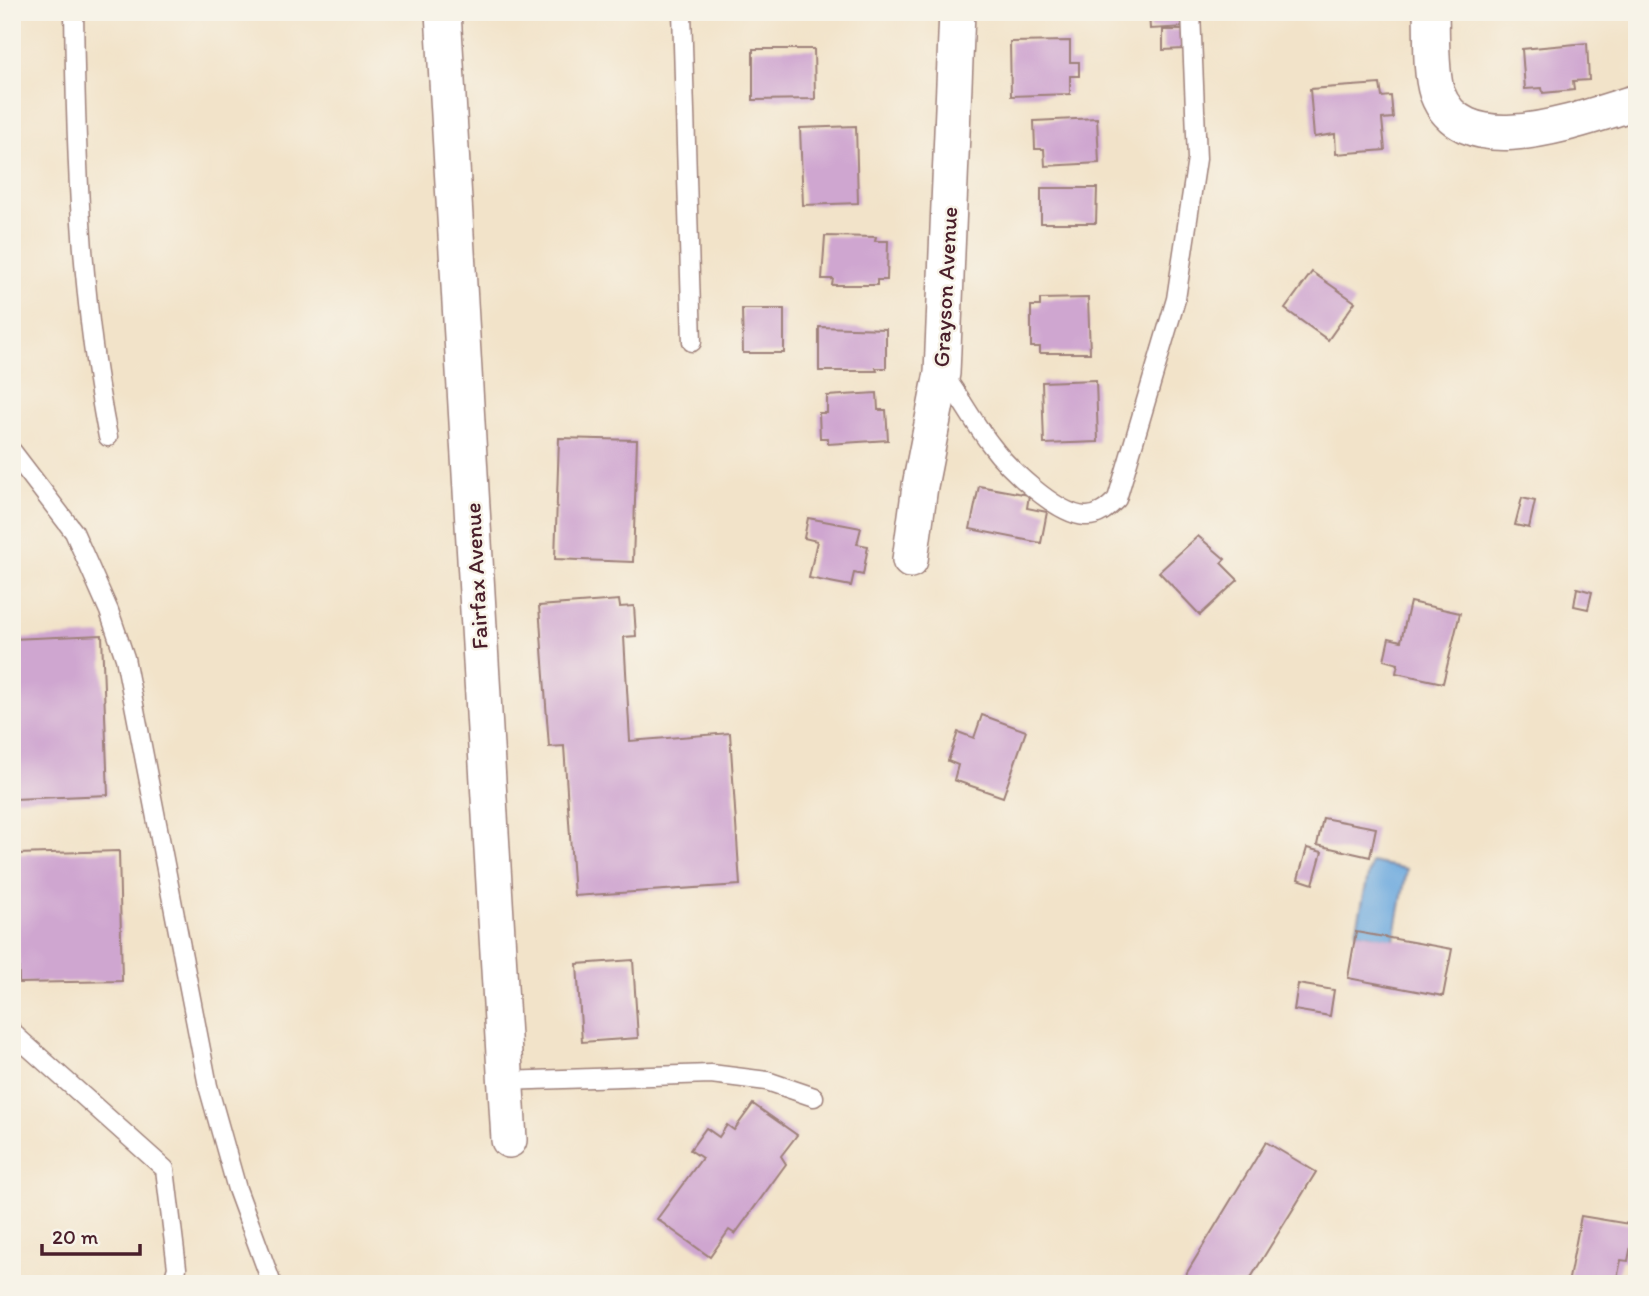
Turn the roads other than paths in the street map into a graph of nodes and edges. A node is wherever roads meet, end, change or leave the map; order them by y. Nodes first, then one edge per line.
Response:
1 (74, 12) edge
2 (443, 12) edge
3 (682, 12) edge
4 (957, 12) edge
5 (1191, 12) edge
6 (1430, 12) edge
7 (1637, 102) edge
8 (692, 342) dead end
9 (942, 373) junction
10 (108, 437) dead end
11 (12, 451) edge
12 (910, 560) dead end
13 (12, 1030) edge
14 (505, 1081) junction
15 (814, 1097) dead end
16 (509, 1140) dead end
17 (172, 1284) edge
18 (272, 1284) edge

1 - 10 lane
2 - 14 street, Fairfax Avenue
3 - 8 lane
4 - 9 street, Grayson Avenue
5 - 9 lane
6 - 7 street
9 - 12 street, Grayson Avenue
11 - 18 lane
13 - 17 lane
14 - 15 lane
14 - 16 street, Fairfax Avenue

